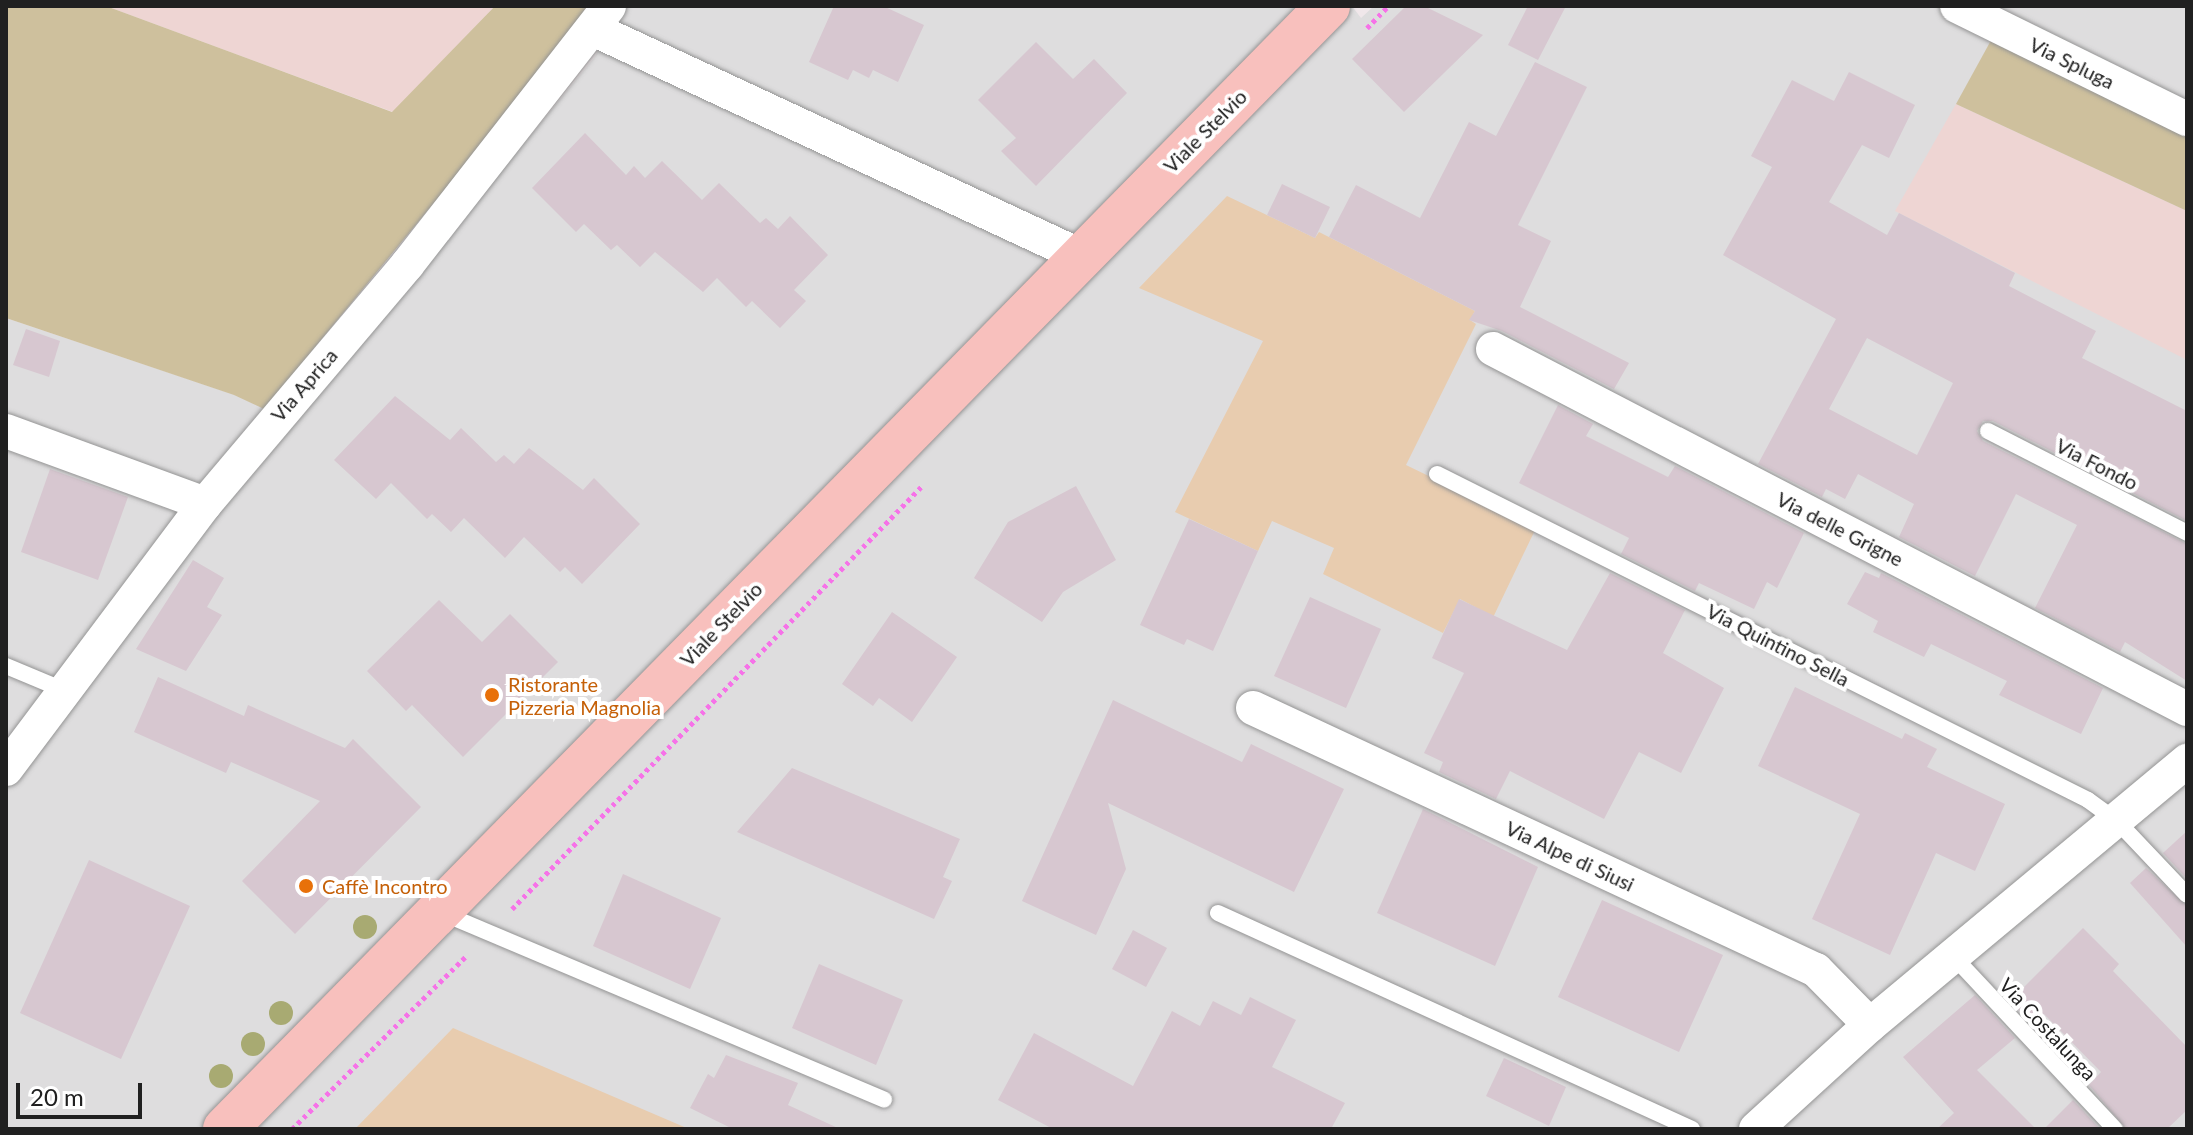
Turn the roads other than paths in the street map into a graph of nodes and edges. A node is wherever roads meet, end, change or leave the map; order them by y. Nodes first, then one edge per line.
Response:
1 (1328, 6) edge
2 (1969, 12) edge
3 (602, 18) edge
4 (2187, 119) edge
5 (1081, 256) junction
6 (1493, 349) dead end
7 (6, 431) edge
8 (1988, 431) dead end
9 (1437, 474) dead end
10 (205, 504) junction
11 (2187, 533) edge
12 (6, 666) edge
13 (66, 691) junction
14 (1253, 708) dead end
15 (2187, 709) edge
16 (2187, 761) edge
17 (6, 769) edge
18 (2116, 820) junction
19 (2187, 895) edge
20 (439, 912) junction
21 (1218, 913) dead end
22 (1953, 956) junction
23 (1870, 1025) junction
24 (884, 1100) dead end
25 (225, 1129) edge
26 (1692, 1129) edge
27 (1756, 1129) edge
28 (2115, 1129) edge

1 - 5 street, Viale Stelvio
2 - 4 street, Via Spluga
3 - 5 street
3 - 10 street, Via Aprica
5 - 20 street, Viale Stelvio
6 - 15 street, Via delle Grigne
7 - 10 street
8 - 11 lane, Via Fondo
9 - 18 lane, Via Quintino Sella
10 - 13 street, Via Aprica
12 - 13 lane
13 - 17 street, Via Aprica
14 - 23 street, Via Alpe di Siusi
16 - 18 street
18 - 19 lane, Via Quintino Sella
18 - 22 street
20 - 24 lane
20 - 25 street, Viale Stelvio
21 - 26 lane
22 - 23 street
22 - 28 lane, Via Costalunga
23 - 27 street

